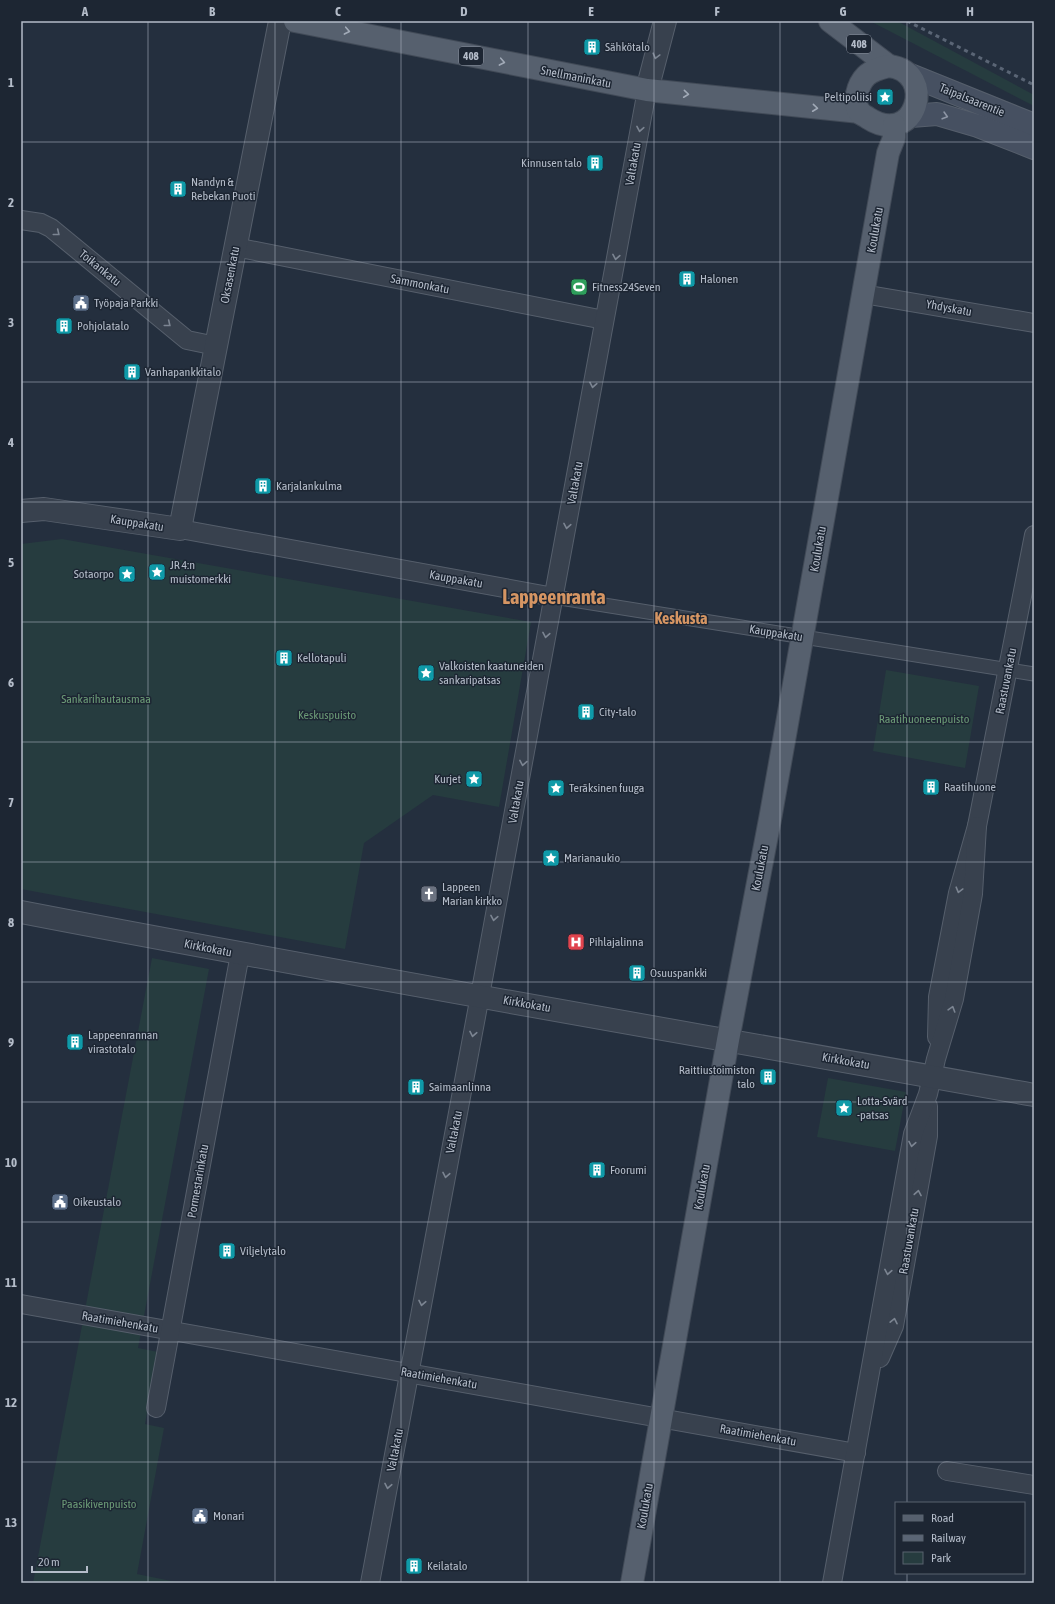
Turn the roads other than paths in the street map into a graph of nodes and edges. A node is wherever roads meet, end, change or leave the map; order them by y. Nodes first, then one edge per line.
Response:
1 (280, 21) edge
2 (295, 21) edge
3 (665, 21) edge
4 (830, 21) edge
5 (888, 66) junction
6 (910, 75) junction
7 (647, 90) junction
8 (885, 119) junction
9 (1034, 125) edge
10 (1034, 148) edge
11 (21, 220) edge
12 (235, 247) junction
13 (863, 294) junction
14 (604, 320) junction
15 (1034, 323) edge
16 (216, 346) junction
17 (21, 511) edge
18 (180, 529) junction
19 (1034, 535) edge
20 (554, 597) junction
21 (802, 638) junction
22 (1008, 670) junction
23 (1034, 674) edge
24 (21, 912) edge
25 (240, 954) junction
26 (480, 995) junction
27 (728, 1040) junction
28 (932, 1076) junction
29 (1034, 1095) edge
30 (21, 1304) edge
31 (171, 1331) junction
32 (409, 1372) junction
33 (156, 1408) dead end
34 (661, 1418) junction
35 (856, 1453) junction
36 (947, 1471) dead end
37 (1034, 1485) edge
38 (370, 1583) edge
39 (632, 1583) edge
40 (832, 1583) edge

1 - 12 street, Oksasenkatu
2 -> 7 main road, Snellmaninkatu / 408
3 -> 7 street, Valtakatu
4 - 5 main road, 408
5 - 6 main road, 408
5 - 8 main road, 408
6 - 8 main road
6 - 9 main road, Taipalsaarentie / 408
7 -> 8 main road, Snellmaninkatu / 408
7 -> 14 street, Valtakatu
8 -> 10 main road, Taipalsaarentie / 408
8 - 13 main road, Koulukatu
11 -> 16 street, Toikankatu
12 - 14 street, Sammonkatu
12 - 16 street, Oksasenkatu
13 - 15 street, Yhdyskatu
13 - 21 main road, Koulukatu
14 -> 20 street, Valtakatu
16 - 18 street, Oksasenkatu
17 - 18 street, Kauppakatu
18 - 20 street, Kauppakatu
19 - 22 street, Raastuvankatu
20 - 21 street, Kauppakatu
20 -> 26 street, Valtakatu
21 - 22 street, Kauppakatu
21 - 27 main road, Koulukatu
22 - 23 street, Kauppakatu
22 - 28 street, Raastuvankatu
24 - 25 street, Kirkkokatu
25 - 26 street, Kirkkokatu
25 - 31 street, Pormestarinkatu
26 - 27 street, Kirkkokatu
26 -> 32 street, Valtakatu
27 - 28 street, Kirkkokatu
27 - 34 main road, Koulukatu
28 - 29 street, Kirkkokatu
28 - 35 street, Raastuvankatu
30 - 31 street, Raatimiehenkatu
31 - 32 street, Raatimiehenkatu
31 - 33 street, Pormestarinkatu
32 - 34 street, Raatimiehenkatu
32 -> 38 street, Valtakatu
34 - 35 street, Raatimiehenkatu
34 - 39 main road, Koulukatu
35 - 40 street, Raastuvankatu
36 - 37 street

